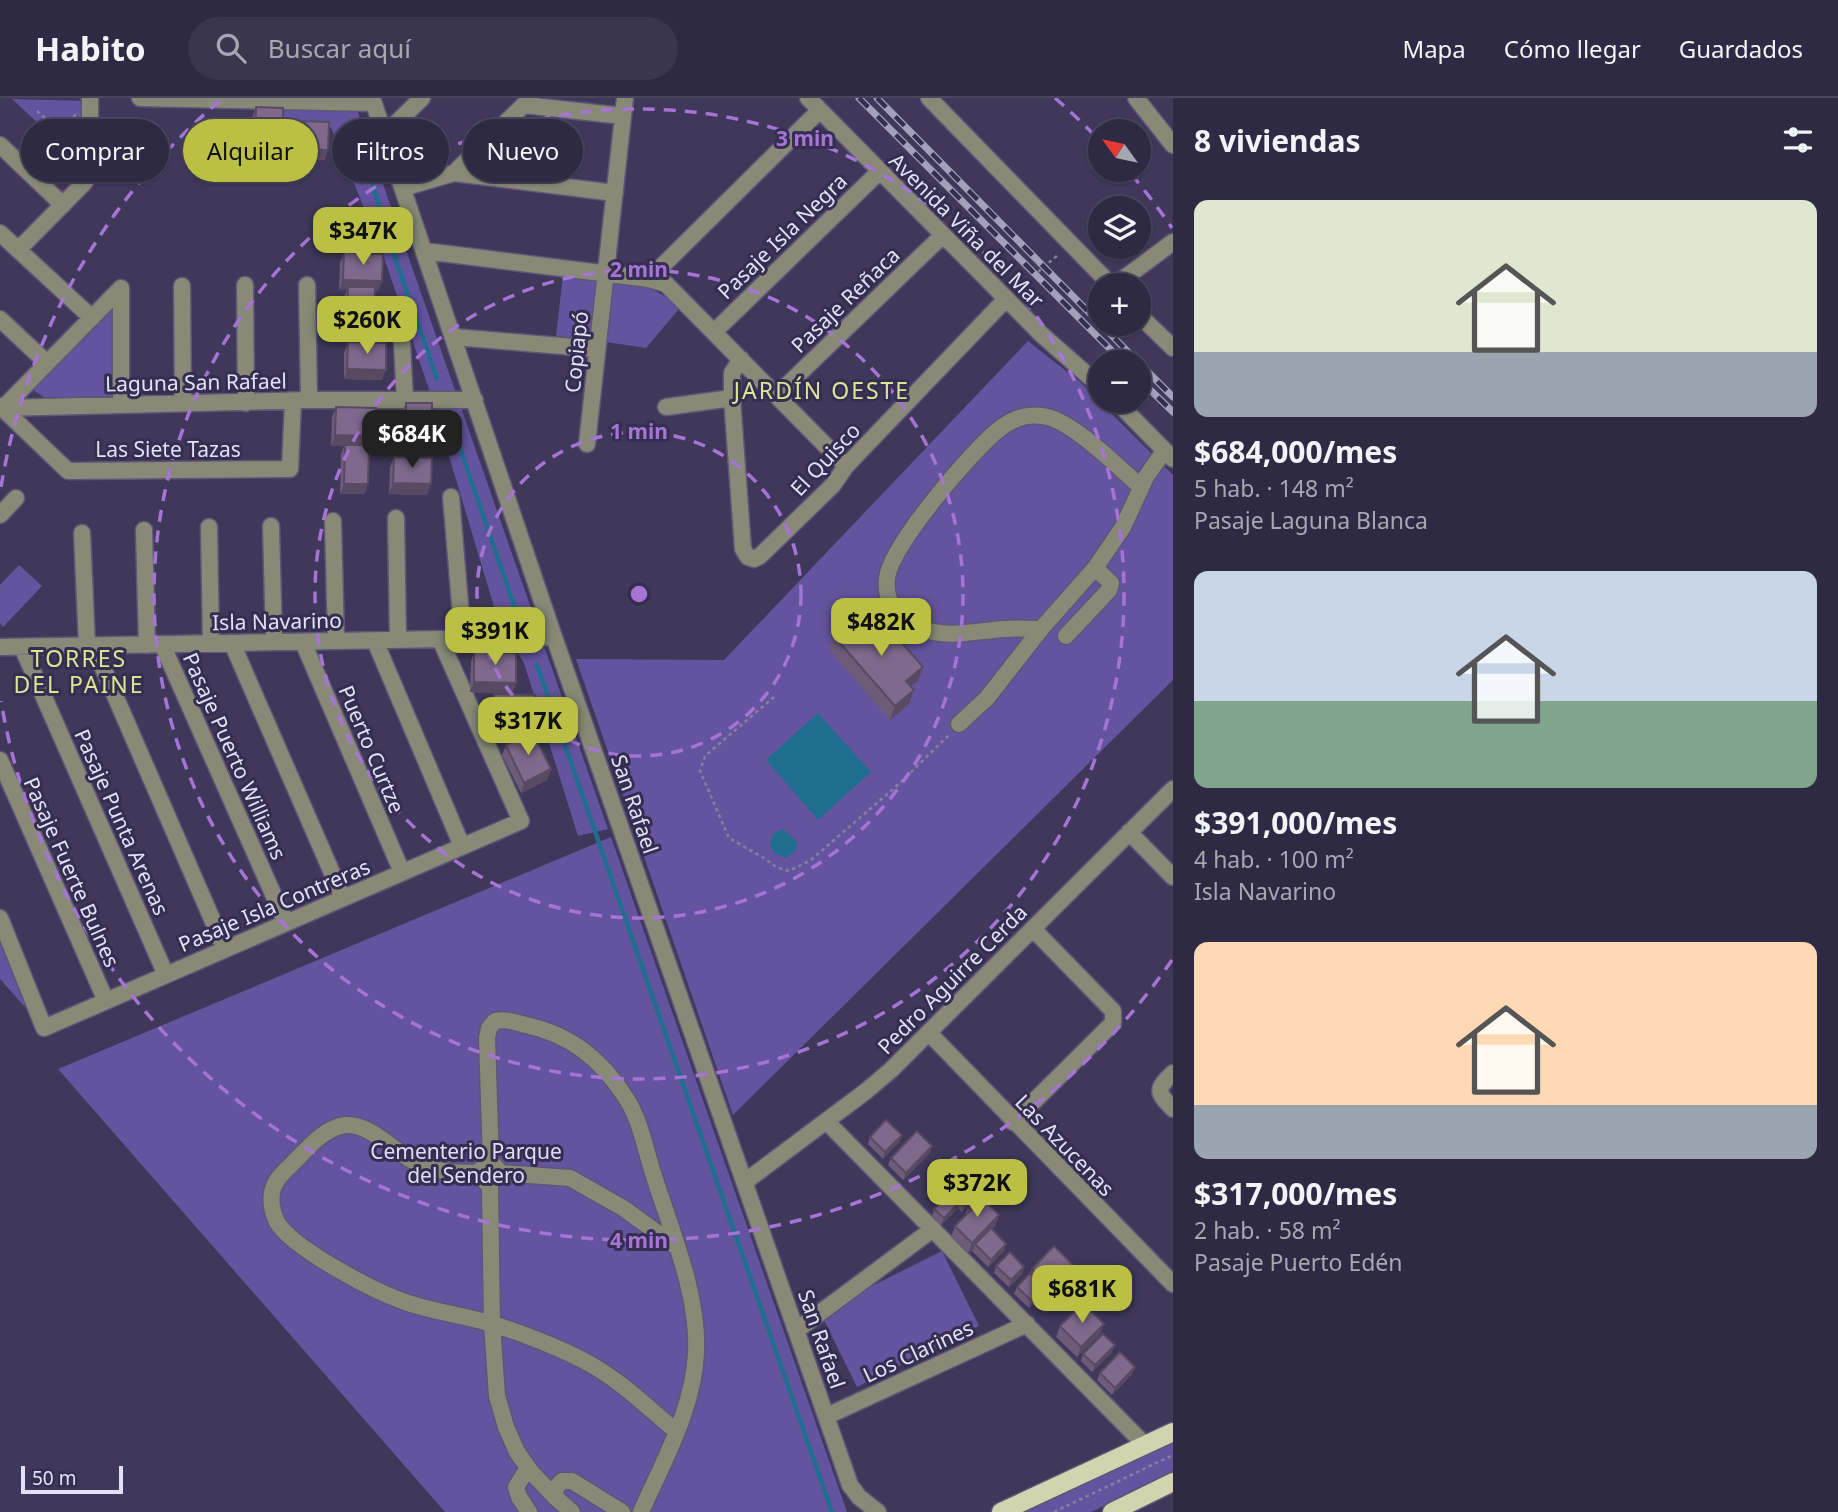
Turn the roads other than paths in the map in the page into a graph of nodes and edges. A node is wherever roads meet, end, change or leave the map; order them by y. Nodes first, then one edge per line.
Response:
1 (90, 98) edge
2 (140, 98) edge
3 (422, 98) edge
4 (625, 98) edge
5 (929, 98) edge
6 (1136, 98) edge
7 (372, 101) edge
8 (527, 101) edge
9 (814, 104) edge
10 (624, 116) junction
11 (379, 119) edge
12 (400, 119) edge
13 (0, 145) edge
14 (1173, 145) edge
15 (880, 171) junction
16 (454, 173) junction
17 (401, 182) edge
18 (403, 188) junction
19 (615, 193) junction
20 (63, 205) junction
21 (0, 233) edge
22 (943, 235) junction
23 (1173, 242) edge
24 (18, 250) junction
25 (425, 251) junction
26 (1101, 273) edge
27 (1130, 273) edge
28 (606, 274) junction
29 (649, 279) junction
30 (245, 285) dead end
31 (307, 285) dead end
32 (181, 286) dead end
33 (1010, 302) junction
34 (92, 318) junction
35 (0, 319) edge
36 (401, 324) dead end
37 (1151, 326) edge
38 (715, 331) junction
39 (454, 337) junction
40 (1173, 348) edge
41 (597, 349) junction
42 (741, 359) junction
43 (47, 363) junction
44 (1088, 376) edge
45 (777, 395) junction
46 (732, 398) junction
47 (405, 400) junction
48 (475, 400) junction
49 (301, 401) junction
50 (246, 402) junction
51 (183, 403) junction
52 (121, 405) junction
53 (1, 407) edge
54 (666, 407) dead end
55 (1128, 413) edge
56 (587, 444) dead end
57 (1168, 455) edge
58 (846, 466) junction
59 (1141, 487) junction
60 (451, 497) dead end
61 (16, 498) dead end
62 (0, 515) edge
63 (396, 518) dead end
64 (333, 521) dead end
65 (271, 526) dead end
66 (209, 527) dead end
67 (144, 530) dead end
68 (82, 533) dead end
69 (1095, 568) junction
70 (1041, 629) junction
71 (1066, 636) dead end
72 (554, 637) junction
73 (440, 639) junction
74 (463, 639) junction
75 (398, 640) junction
76 (336, 641) junction
77 (375, 641) junction
78 (274, 642) junction
79 (303, 642) junction
80 (211, 643) junction
81 (232, 643) junction
82 (155, 644) junction
83 (90, 646) junction
84 (0, 647) edge
85 (22, 647) junction
86 (959, 724) road end
87 (0, 760) edge
88 (1173, 789) edge
89 (1129, 832) junction
90 (462, 846) junction
91 (402, 872) junction
92 (1173, 877) edge
93 (343, 898) junction
94 (0, 918) edge
95 (286, 923) junction
96 (1033, 929) junction
97 (225, 949) junction
98 (166, 975) junction
99 (106, 1001) junction
100 (929, 1033) junction
101 (1173, 1073) edge
102 (1173, 1110) edge
103 (827, 1122) junction
104 (1013, 1122) junction
105 (496, 1167) junction
106 (476, 1173) junction
107 (746, 1181) junction
108 (490, 1186) junction
109 (933, 1229) junction
110 (677, 1247) junction
111 (1170, 1277) edge
112 (492, 1324) junction
113 (1027, 1324) junction
114 (797, 1330) junction
115 (827, 1416) junction
116 (676, 1431) junction
117 (1173, 1432) edge
118 (1145, 1446) junction
119 (528, 1468) junction
120 (1173, 1482) edge
121 (556, 1498) junction
122 (529, 1512) edge
123 (572, 1512) edge
124 (622, 1512) edge
125 (641, 1512) edge
126 (878, 1512) edge
127 (1001, 1512) edge
128 (1112, 1512) edge

1 - 20 street
2 - 7 street
3 - 12 street
4 - 10 street, Copiapó
5 - 26 street
6 - 14 street
7 - 11 street, San Rafael
8 - 10 street
8 - 16 street
9 - 15 street, Avenida Viña del Mar
9 - 29 street
10 - 19 street, Copiapó
13 - 20 street
15 - 22 street, Avenida Viña del Mar
15 - 38 street, Pasaje Isla Negra
16 - 18 street
16 - 19 street
17 - 18 street, San Rafael
18 - 25 street, San Rafael
19 - 28 street, Copiapó
20 - 24 street
21 - 24 street
22 - 33 street, Avenida Viña del Mar
22 - 45 street, Pasaje Reñaca
23 - 27 street
24 - 34 street
25 - 28 street
25 - 39 street, San Rafael
28 - 29 street
28 - 41 street, Copiapó
29 - 38 street
30 - 50 street
31 - 49 street
32 - 51 street
33 - 44 street, Avenida Viña del Mar
33 - 58 street, El Quisco
34 - 43 street
34 - 52 street
35 - 43 street
36 - 47 street
37 - 40 street
38 - 42 street
39 - 41 street
39 - 48 street, San Rafael
41 - 56 street, Copiapó
42 - 45 street
42 - 46 street
43 - 53 street
45 - 58 street
46 - 54 street
46 - 58 street, El Quisco
47 - 48 street, Laguna San Rafael
47 - 49 street, Laguna San Rafael
48 - 72 street, San Rafael
49 - 50 street, Laguna San Rafael
49 - 53 street, Las Siete Tazas
50 - 51 street, Laguna San Rafael
51 - 52 street, Laguna San Rafael
52 - 53 street, Laguna San Rafael
55 - 57 street
57 - 59 street
59 - 69 street
59 - 70 street
60 - 74 street
61 - 62 street
63 - 75 street
64 - 76 street
65 - 78 street
66 - 80 street
67 - 82 street
68 - 83 street
69 - 70 street
69 - 71 street
70 - 86 street
72 - 74 street, Isla Navarino
72 - 107 street, San Rafael
73 - 74 street, Isla Navarino
73 - 75 street, Isla Navarino
73 - 90 street, Pasaje Isla Contreras
75 - 77 street, Isla Navarino
76 - 77 street, Isla Navarino
76 - 79 street, Isla Navarino
77 - 90 street
78 - 79 street, Isla Navarino
78 - 81 street, Isla Navarino
79 - 91 street, Puerto Curtze
80 - 81 street, Isla Navarino
80 - 82 street, Isla Navarino
81 - 93 street
82 - 83 street, Isla Navarino
82 - 95 street, Pasaje Puerto Williams
83 - 85 street, Isla Navarino
83 - 97 street
84 - 85 street, Isla Navarino
85 - 98 street, Pasaje Punta Arenas
87 - 99 street, Pasaje Fuerte Bulnes
88 - 89 street, Pedro Aguirre Cerda
89 - 92 street
89 - 96 street, Pedro Aguirre Cerda
90 - 91 street, Pasaje Isla Contreras
91 - 93 street, Pasaje Isla Contreras
93 - 95 street, Pasaje Isla Contreras
94 - 99 street, Pasaje Isla Contreras
95 - 97 street, Pasaje Isla Contreras
96 - 100 street, Pedro Aguirre Cerda
96 - 104 street
97 - 98 street, Pasaje Isla Contreras
98 - 99 street, Pasaje Isla Contreras
100 - 103 street, Pedro Aguirre Cerda
100 - 104 street, Las Azucenas
101 - 102 street
103 - 107 street, Pedro Aguirre Cerda
103 - 109 street
104 - 111 street, Las Azucenas
105 - 106 street
105 - 108 street
105 - 110 street
105 - 110 street
106 - 108 street
106 - 112 street
107 - 114 street, San Rafael
108 - 112 street
109 - 113 street
109 - 114 street
110 - 116 street
112 - 116 street
112 - 119 street
113 - 115 street, Los Clarines
113 - 118 street
114 - 115 street, San Rafael
115 - 126 street, San Rafael
116 - 125 street
117 - 118 main road
118 - 127 main road
119 - 121 street
119 - 122 street
120 - 128 main road
121 - 123 street
121 - 124 street

